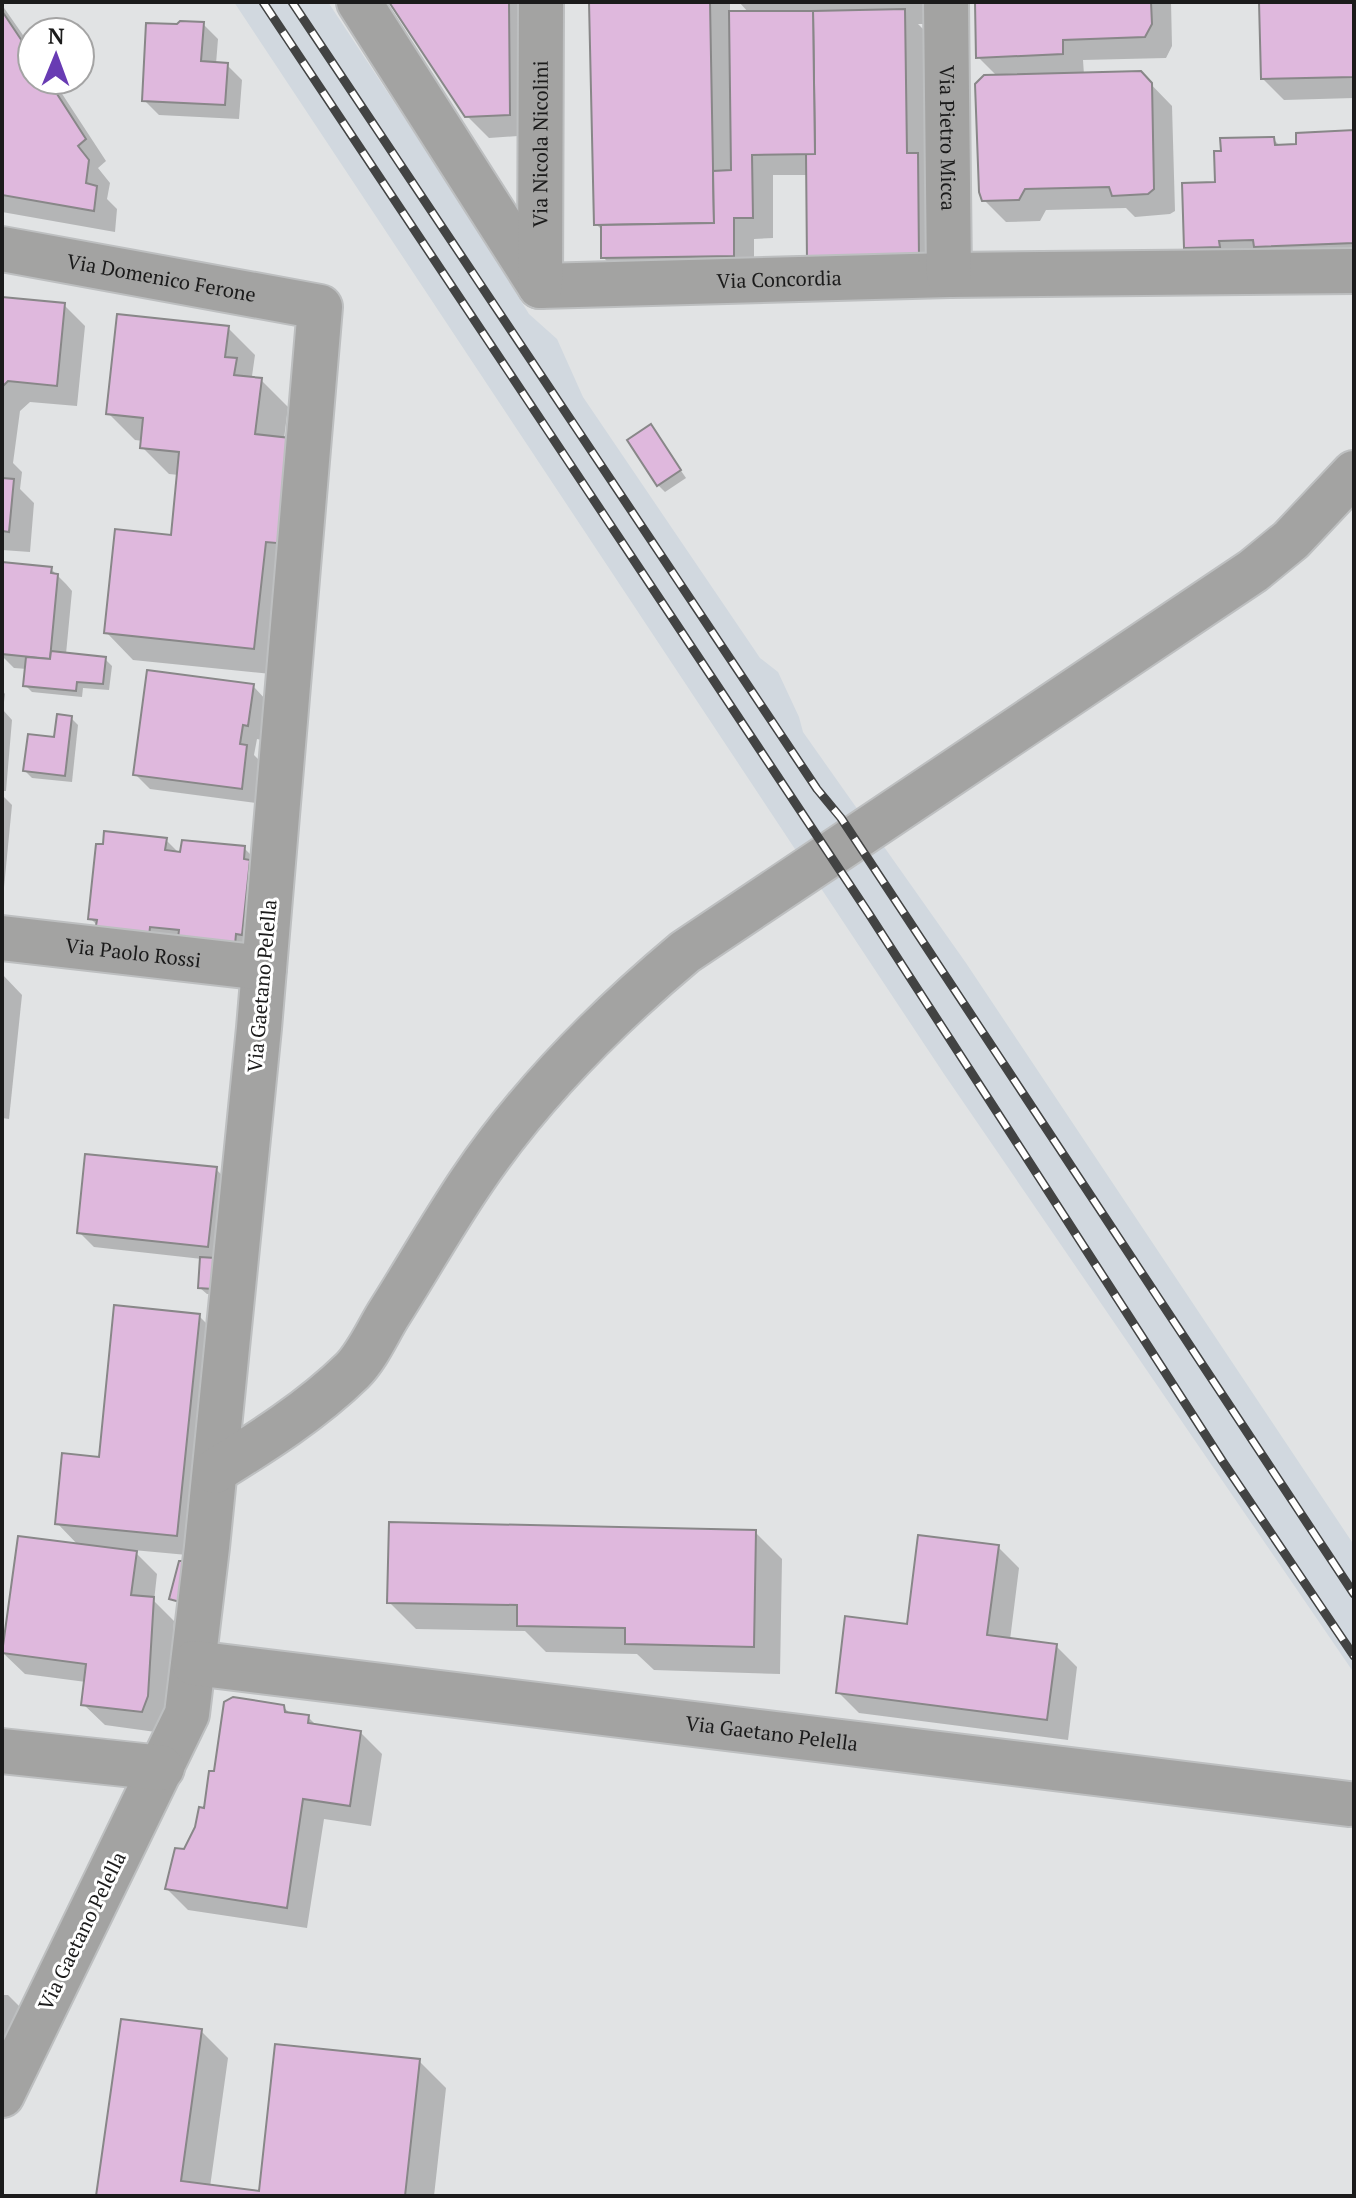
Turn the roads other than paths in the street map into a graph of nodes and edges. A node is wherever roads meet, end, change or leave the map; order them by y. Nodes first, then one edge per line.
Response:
1 (359, 2) edge
2 (541, 2) edge
3 (946, 2) edge
4 (2, 249) edge
5 (1354, 271) edge
6 (949, 275) junction
7 (540, 286) junction
8 (320, 307) joint
9 (1354, 473) edge
10 (2, 938) edge
11 (264, 968) junction
12 (215, 1471) junction
13 (194, 1663) junction
14 (2, 1751) edge
15 (162, 1768) junction
16 (1349, 1804) dead end
17 (2, 2095) edge

1 - 7 street
2 - 7 street, Via Nicola Nicolini
3 - 6 street, Via Pietro Micca
4 - 8 street, Via Domenico Ferone
5 - 6 street, Via Concordia
6 - 7 street, Via Concordia
8 - 11 street, Via Gaetano Pelella
9 - 12 street
10 - 11 street, Via Paolo Rossi
11 - 12 street, Via Gaetano Pelella
12 - 13 street, Via Gaetano Pelella
13 - 15 street, Via Gaetano Pelella
13 - 16 street, Via Gaetano Pelella
14 - 15 street
15 - 17 street, Via Gaetano Pelella

